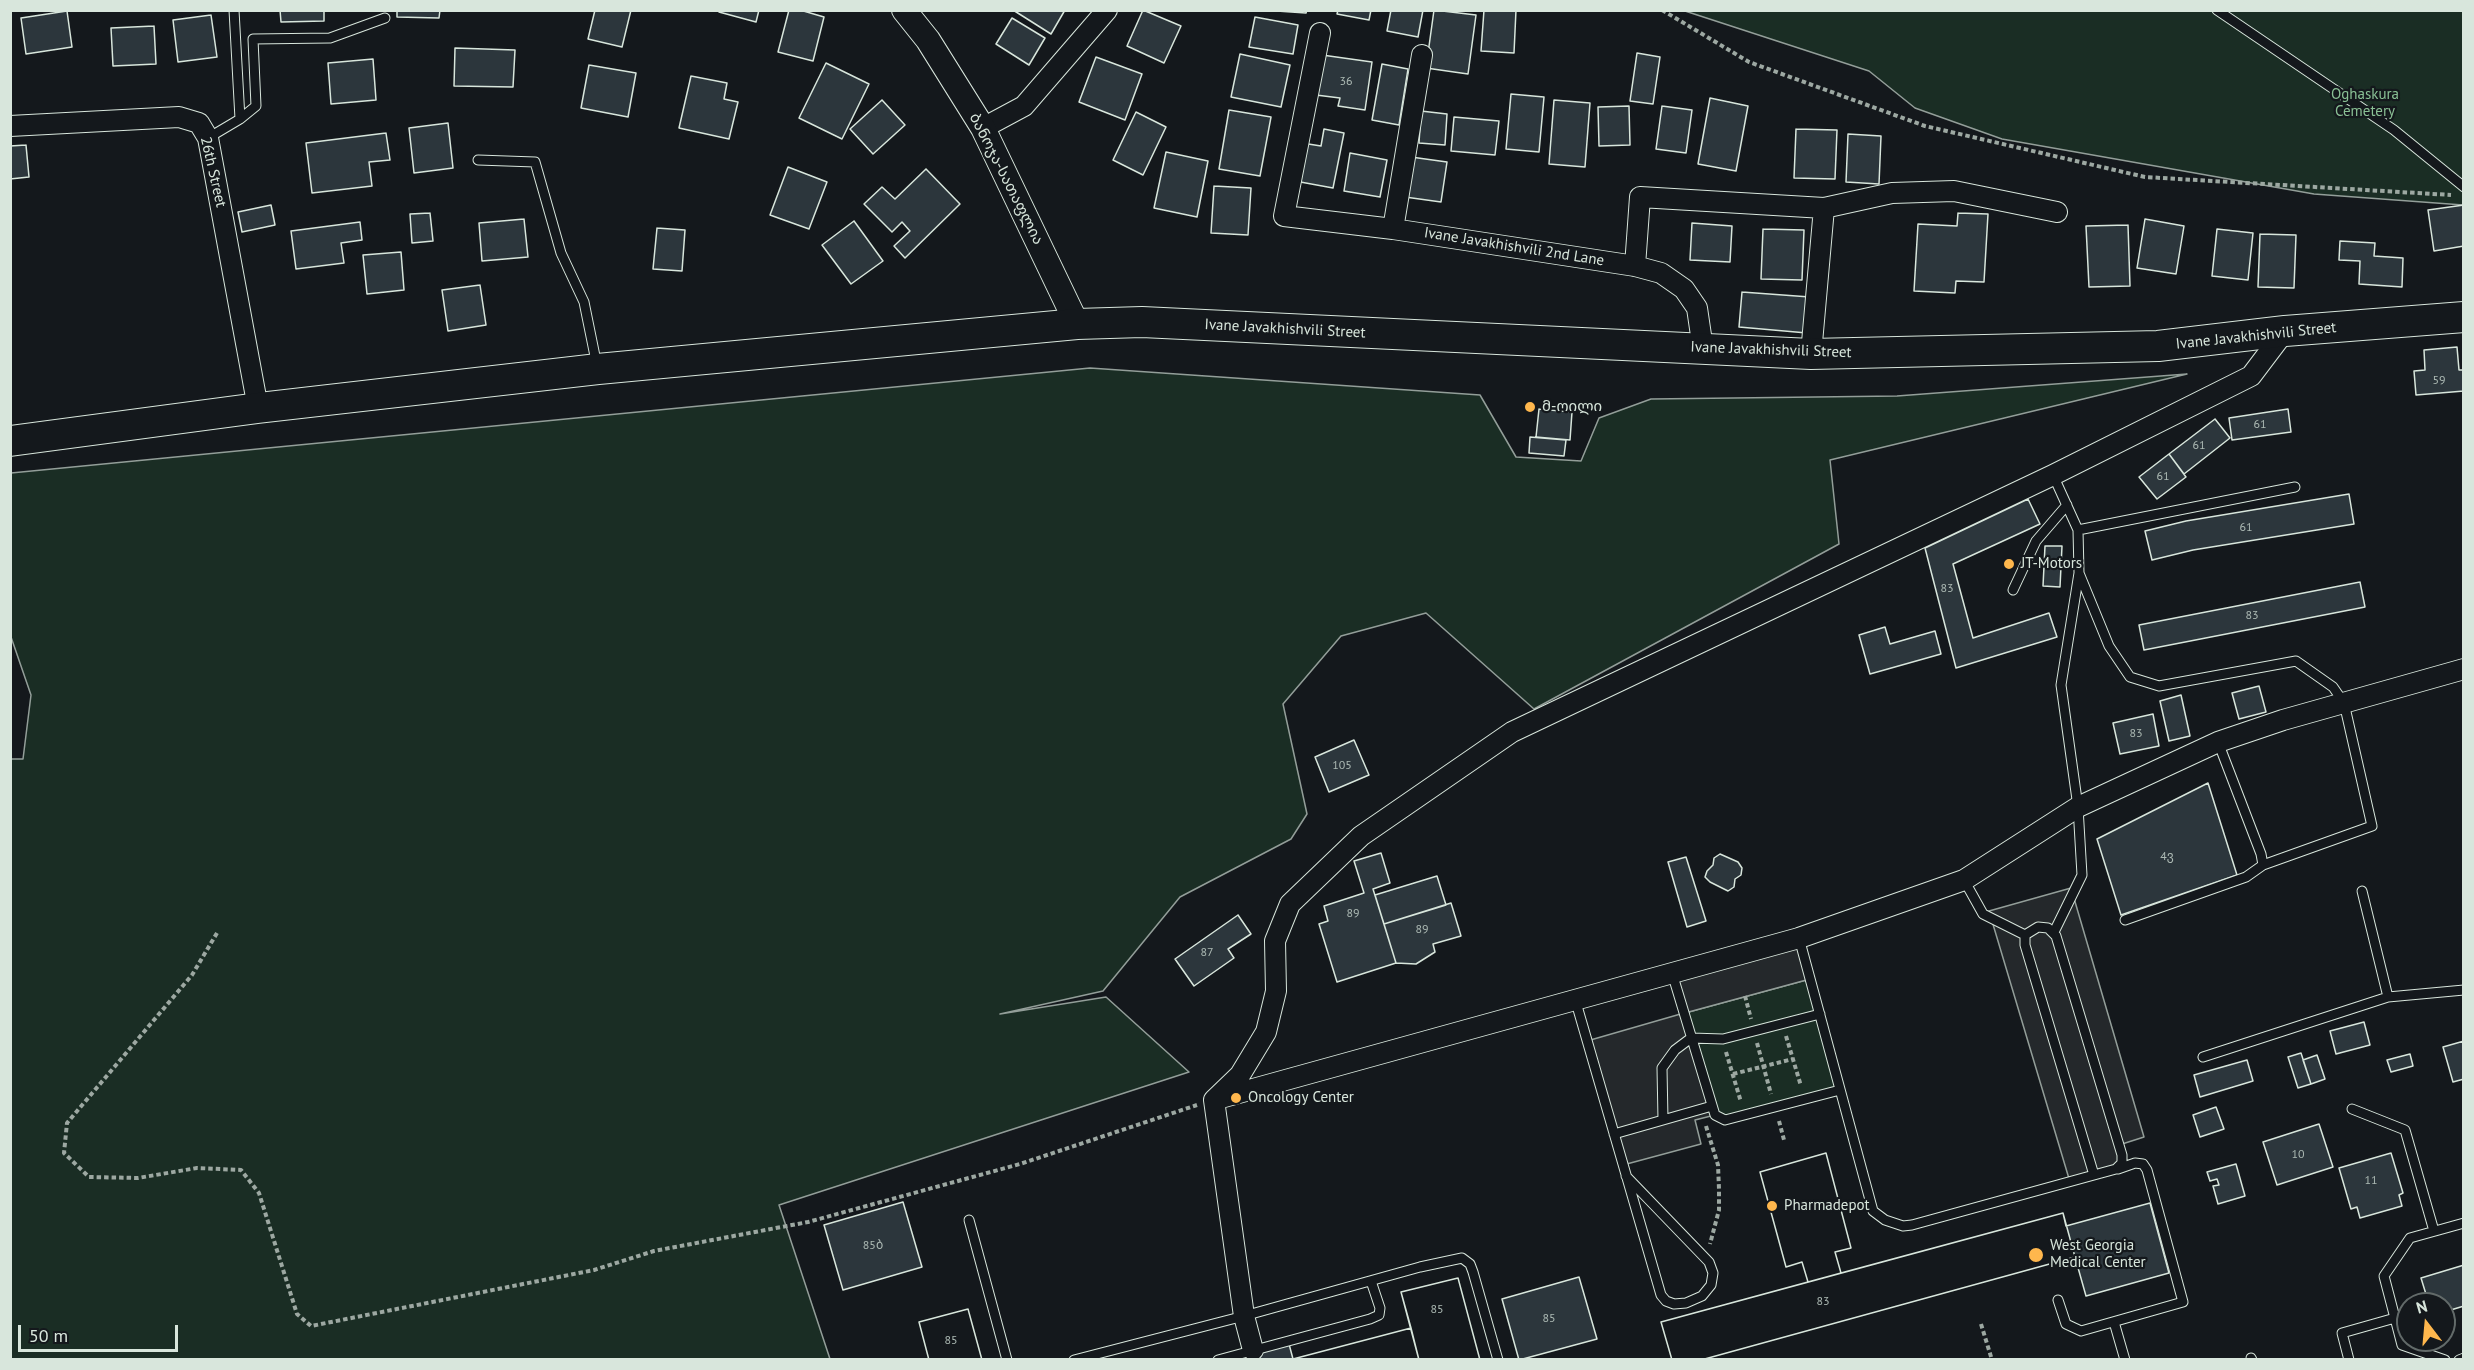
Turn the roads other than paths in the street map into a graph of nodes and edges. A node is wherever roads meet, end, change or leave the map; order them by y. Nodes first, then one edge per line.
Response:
1 (234, 10) edge
2 (904, 10) edge
3 (1107, 10) edge
4 (2217, 10) edge
5 (385, 18) dead end
6 (1320, 33) dead end
7 (1422, 55) dead end
8 (240, 119) junction
9 (10, 126) edge
10 (983, 128) junction
11 (208, 138) junction
12 (478, 160) dead end
13 (2463, 188) edge
14 (1824, 208) junction
15 (2057, 212) dead end
16 (1393, 229) junction
17 (1635, 266) junction
18 (2463, 317) edge
19 (1077, 324) junction
20 (2286, 331) junction
21 (1703, 349) junction
22 (1811, 354) junction
23 (598, 369) junction
24 (258, 408) junction
25 (10, 441) edge
26 (2053, 475) junction
27 (2295, 487) dead end
28 (2067, 505) junction
29 (2078, 530) junction
30 (2079, 573) junction
31 (2013, 590) dead end
32 (2463, 669) edge
33 (2344, 703) junction
34 (2218, 742) junction
35 (2078, 807) junction
36 (2263, 865) junction
37 (1964, 880) junction
38 (2362, 891) dead end
39 (2125, 920) dead end
40 (2054, 932) junction
41 (2025, 935) junction
42 (1799, 938) junction
43 (1672, 973) junction
44 (2463, 990) edge
45 (2388, 997) junction
46 (1575, 999) junction
47 (1820, 1014) junction
48 (1691, 1038) junction
49 (2203, 1057) dead end
50 (1840, 1090) junction
51 (1214, 1100) junction
52 (1712, 1106) junction
53 (2352, 1109) dead end
54 (1663, 1120) junction
55 (1614, 1134) junction
56 (2116, 1169) junction
57 (2094, 1175) junction
58 (1626, 1176) junction
59 (969, 1220) dead end
60 (2463, 1223) edge
61 (2434, 1231) junction
62 (1371, 1281) junction
63 (2058, 1300) dead end
64 (1244, 1316) junction
65 (2394, 1318) junction
66 (2114, 1322) junction
67 (1253, 1350) junction
68 (1007, 1359) edge
69 (1074, 1359) edge
70 (1218, 1359) edge
71 (1498, 1359) edge
72 (2125, 1359) edge
73 (2349, 1359) edge
74 (2445, 1359) edge

1 - 8 lane
2 - 10 street, ბანოჯა-სათაფლია
3 - 10 street
4 - 13 lane
5 - 8 lane
6 - 16 street, Ivane Javakhishvili 2nd Lane
7 - 16 street
8 - 11 lane
9 - 11 street, 26th Street
10 - 19 street, ბანოჯა-სათაფლია
11 - 24 street, 26th Street
12 - 23 lane
14 - 15 street
14 - 17 street
14 - 22 street
16 - 17 street, Ivane Javakhishvili 2nd Lane
17 - 21 street, Ivane Javakhishvili 2nd Lane
18 - 20 main road, Ivane Javakhishvili Street
19 - 21 main road, Ivane Javakhishvili Street
19 - 23 main road, Ivane Javakhishvili Street
20 - 22 main road, Ivane Javakhishvili Street
20 - 26 street
21 - 22 main road, Ivane Javakhishvili Street
23 - 24 main road, Ivane Javakhishvili Street
24 - 25 main road, Ivane Javakhishvili Street
26 - 28 lane
26 - 51 street
27 - 29 lane
28 - 29 lane
28 - 31 lane
29 - 30 lane
30 - 33 lane
30 - 35 lane
32 - 33 street
33 - 34 street
33 - 36 lane
34 - 35 street
34 - 36 lane
35 - 37 street
35 - 40 lane
36 - 39 lane
37 - 41 lane
37 - 42 street
38 - 45 lane
40 - 41 lane
40 - 56 lane
41 - 57 lane
42 - 43 street
42 - 47 lane
43 - 46 street
43 - 48 lane
44 - 45 lane
45 - 49 lane
46 - 51 street
46 - 55 lane
47 - 48 lane
47 - 50 lane
48 - 52 lane
48 - 54 lane
50 - 52 lane
50 - 57 lane
51 - 64 street
52 - 54 lane
53 - 61 lane
54 - 55 lane
55 - 58 lane
56 - 57 lane
56 - 66 lane
58 - 58 lane
59 - 68 lane
60 - 61 lane
61 - 65 lane
62 - 64 lane
62 - 67 lane
62 - 71 lane
63 - 66 lane
64 - 67 street
64 - 69 lane
65 - 73 lane
65 - 74 lane
66 - 72 lane
67 - 70 lane

